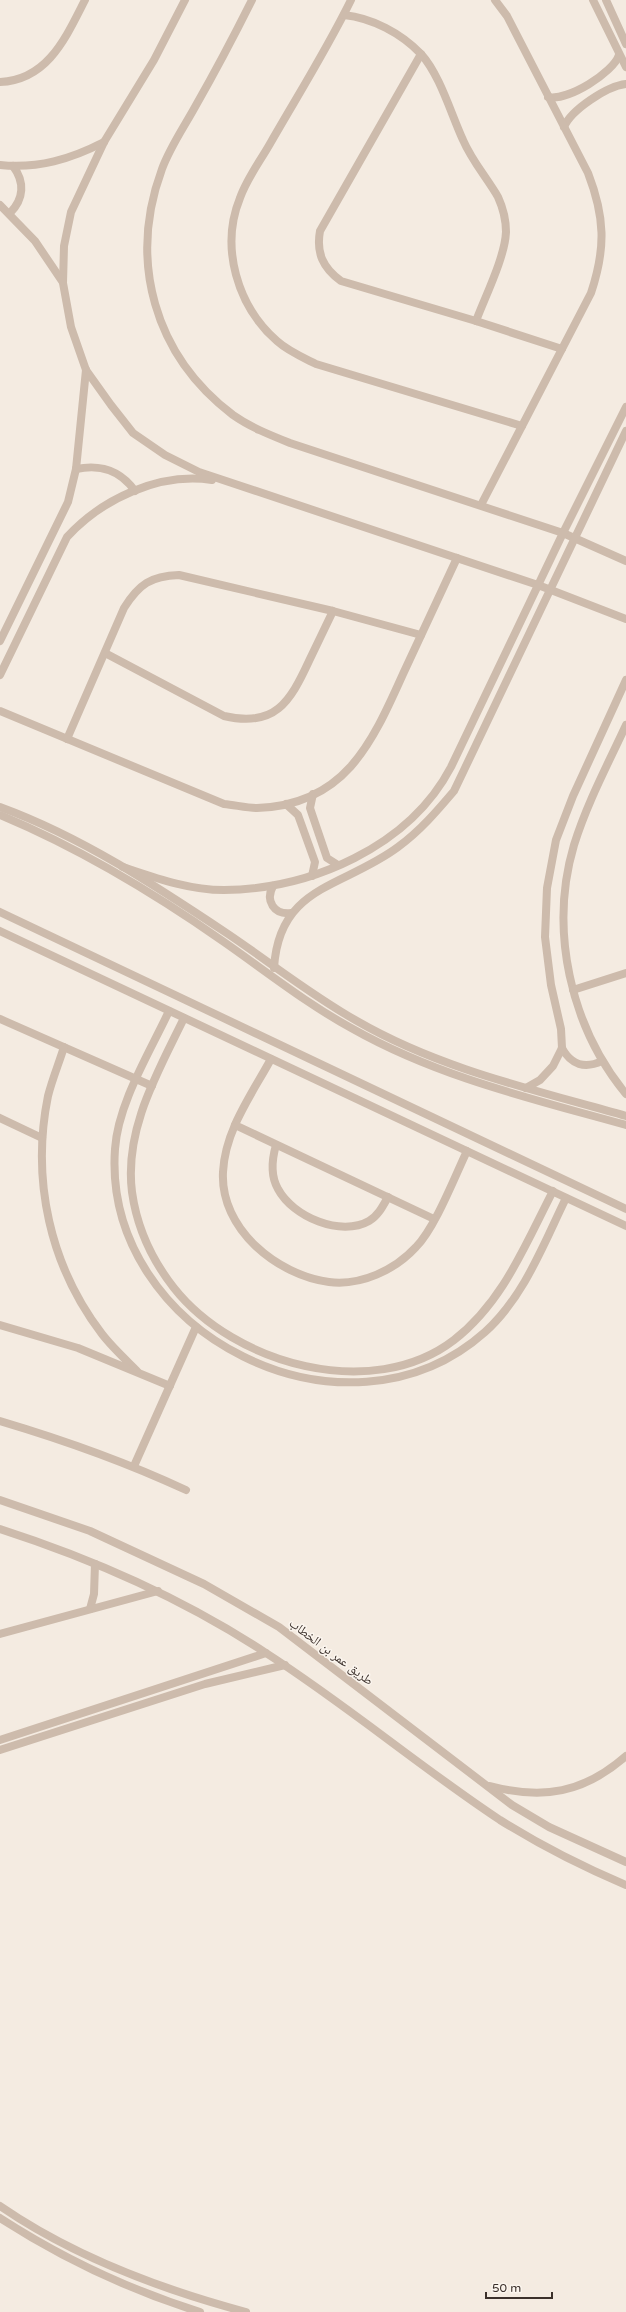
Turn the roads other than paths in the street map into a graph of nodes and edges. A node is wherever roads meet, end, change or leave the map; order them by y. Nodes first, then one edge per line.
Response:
1 (85, 0) edge
2 (185, 0) edge
3 (252, 0) edge
4 (351, 0) edge
5 (495, 0) edge
6 (593, 0) edge
7 (606, 0) edge
8 (344, 15) junction
9 (626, 44) edge
10 (421, 54) junction
11 (619, 54) junction
12 (626, 67) edge
13 (0, 82) edge
14 (626, 84) edge
15 (548, 97) junction
16 (564, 127) junction
17 (104, 142) junction
18 (0, 165) edge
19 (13, 166) junction
20 (0, 205) edge
21 (10, 213) junction
22 (63, 283) junction
23 (476, 321) junction
24 (562, 349) junction
25 (86, 370) junction
26 (626, 407) edge
27 (522, 426) junction
28 (626, 431) edge
29 (76, 469) junction
30 (235, 484) junction
31 (135, 491) junction
32 (481, 505) junction
33 (563, 533) junction
34 (576, 538) junction
35 (457, 558) junction
36 (626, 561) edge
37 (538, 585) junction
38 (550, 590) junction
39 (333, 611) junction
40 (626, 619) edge
41 (421, 635) junction
42 (0, 641) edge
43 (105, 653) junction
44 (0, 675) edge
45 (626, 680) edge
46 (0, 711) edge
47 (626, 725) edge
48 (67, 739) junction
49 (313, 794) junction
50 (286, 804) junction
51 (0, 807) edge
52 (0, 815) edge
53 (338, 865) junction
54 (123, 867) junction
55 (312, 876) junction
56 (273, 886) junction
57 (0, 912) edge
58 (291, 913) junction
59 (0, 931) edge
60 (274, 968) junction
61 (626, 973) edge
62 (573, 990) junction
63 (170, 1011) junction
64 (184, 1018) junction
65 (0, 1019) edge
66 (64, 1047) junction
67 (562, 1048) junction
68 (272, 1059) junction
69 (602, 1061) junction
70 (137, 1078) junction
71 (152, 1086) junction
72 (526, 1088) junction
73 (626, 1094) edge
74 (626, 1116) edge
75 (0, 1118) edge
76 (235, 1125) junction
77 (626, 1125) edge
78 (42, 1138) junction
79 (276, 1144) junction
80 (467, 1151) junction
81 (553, 1191) junction
82 (388, 1197) junction
83 (566, 1198) junction
84 (626, 1209) edge
85 (434, 1219) junction
86 (626, 1226) edge
87 (0, 1325) edge
88 (196, 1327) junction
89 (137, 1371) junction
90 (170, 1386) junction
91 (2, 1423) edge
92 (134, 1466) junction
93 (186, 1490) dead end
94 (0, 1500) edge
95 (0, 1529) edge
96 (95, 1564) junction
97 (158, 1591) junction
98 (90, 1609) junction
99 (0, 1634) edge
100 (266, 1653) junction
101 (285, 1665) junction
102 (0, 1740) edge
103 (0, 1750) edge
104 (626, 1756) edge
105 (485, 1784) junction
106 (626, 1862) edge
107 (626, 1885) edge
108 (0, 2206) edge
109 (0, 2218) edge
110 (200, 2312) edge
111 (246, 2312) edge

1 - 13 street
2 - 17 street
3 - 32 street
4 - 8 street
5 - 15 street
6 - 11 street
7 - 9 street
8 - 10 street
8 - 27 street
10 - 23 street
10 - 23 street
11 - 12 street
11 - 15 street
14 - 16 street
15 - 16 street
16 - 24 street
17 - 19 street
17 - 22 street
18 - 19 street
19 - 21 street
20 - 21 street
21 - 22 street
22 - 25 street
23 - 24 street
24 - 27 street
25 - 29 street
25 - 30 street
26 - 33 street
27 - 32 street
28 - 34 street
29 - 31 street
29 - 42 street
30 - 31 street
30 - 35 street
31 - 44 street
32 - 33 street
33 - 34 street
33 - 37 street
34 - 36 street
34 - 38 street
35 - 37 street
35 - 41 street
37 - 38 street
37 - 53 street
38 - 40 street
38 - 58 street
39 - 41 street
39 - 43 street
39 - 43 street
41 - 49 street
43 - 48 street
45 - 67 street
46 - 48 street
47 - 62 street
48 - 50 street
49 - 50 street
49 - 53 street
50 - 55 street
51 - 54 street
52 - 77 street
53 - 55 street
54 - 56 street
54 - 60 street
55 - 56 street
56 - 58 street
57 - 84 street
58 - 60 street
59 - 63 street
60 - 72 street
61 - 62 street
62 - 69 street
63 - 64 street
63 - 70 street
64 - 68 street
64 - 71 street
65 - 66 street
66 - 70 street
66 - 78 street
67 - 69 street
67 - 72 street
68 - 76 street
68 - 80 street
69 - 73 street
70 - 71 street
70 - 88 street
71 - 81 street
72 - 74 street
75 - 78 street
76 - 79 street
76 - 85 street
78 - 89 street
79 - 82 street
79 - 82 street
80 - 81 street
80 - 85 street
81 - 83 street
82 - 85 street
83 - 86 street
83 - 88 street
87 - 89 street
88 - 90 street
89 - 90 street
90 - 92 street
91 - 92 street
92 - 93 street
94 - 105 street, طريق عمر بن الخطاب
95 - 96 street
96 - 97 street
96 - 98 street
97 - 98 street
97 - 100 street
98 - 99 street
100 - 101 street
100 - 102 street
101 - 103 street
101 - 107 street
104 - 105 street
105 - 106 street, طريق عمر بن الخطاب
108 - 111 street
109 - 110 street

